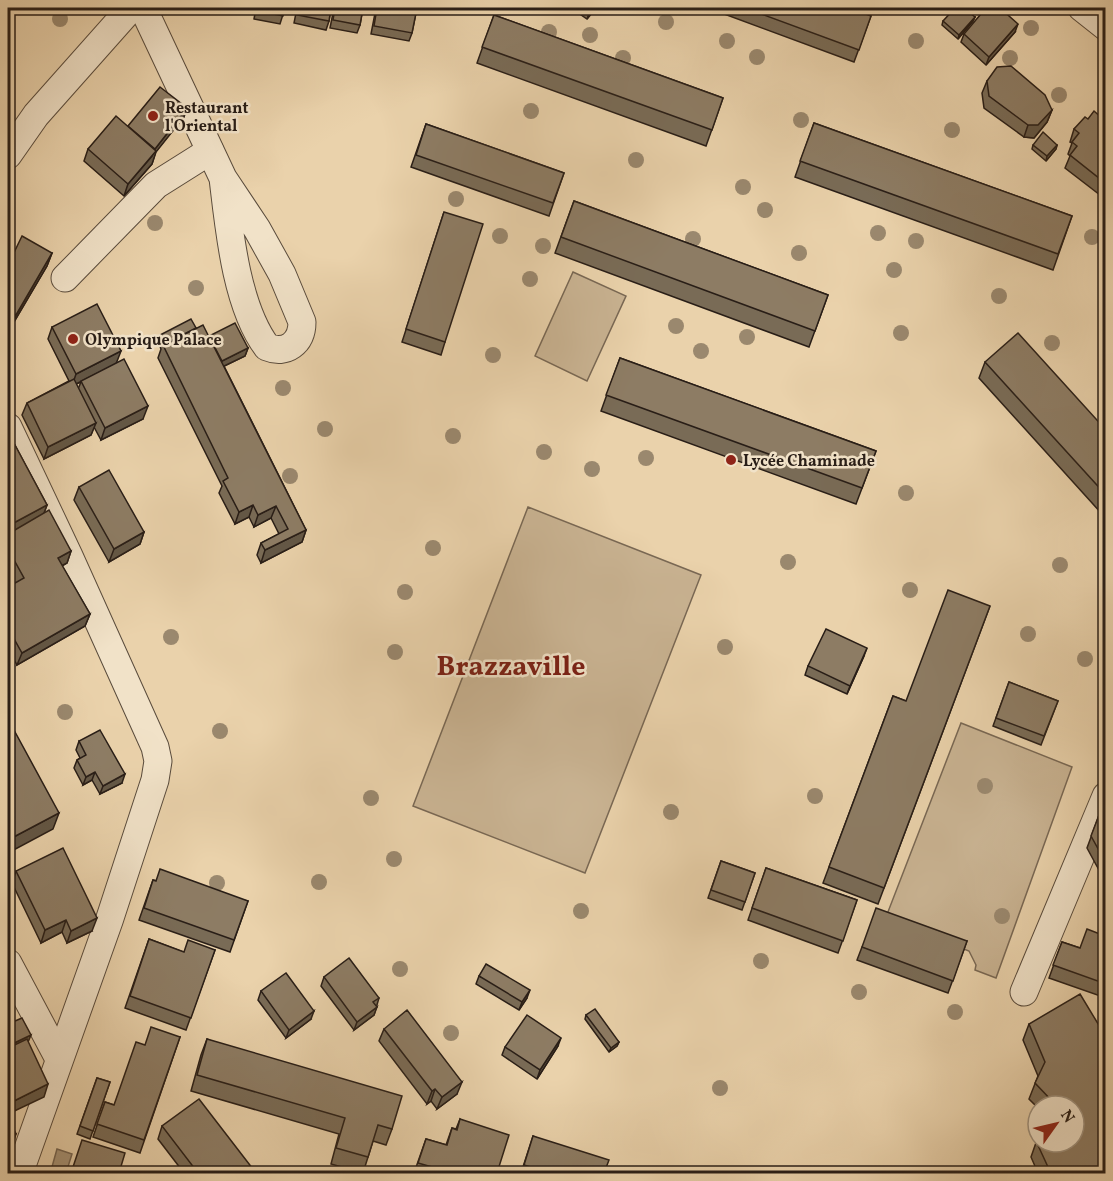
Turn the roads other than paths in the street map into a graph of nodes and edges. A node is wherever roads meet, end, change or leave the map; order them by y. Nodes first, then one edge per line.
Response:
1 (131, 8) edge
2 (142, 8) edge
3 (1082, 8) edge
4 (1106, 27) edge
5 (210, 151) junction
6 (8, 155) edge
7 (223, 178) junction
8 (65, 278) dead end
9 (8, 427) edge
10 (1106, 796) edge
11 (8, 963) edge
12 (1024, 992) dead end
13 (59, 1059) junction
14 (19, 1173) edge

1 - 6 street
2 - 5 street
3 - 4 street
5 - 7 street
5 - 8 street
7 - 7 street
9 - 13 street
10 - 12 street
11 - 13 street
13 - 14 street

